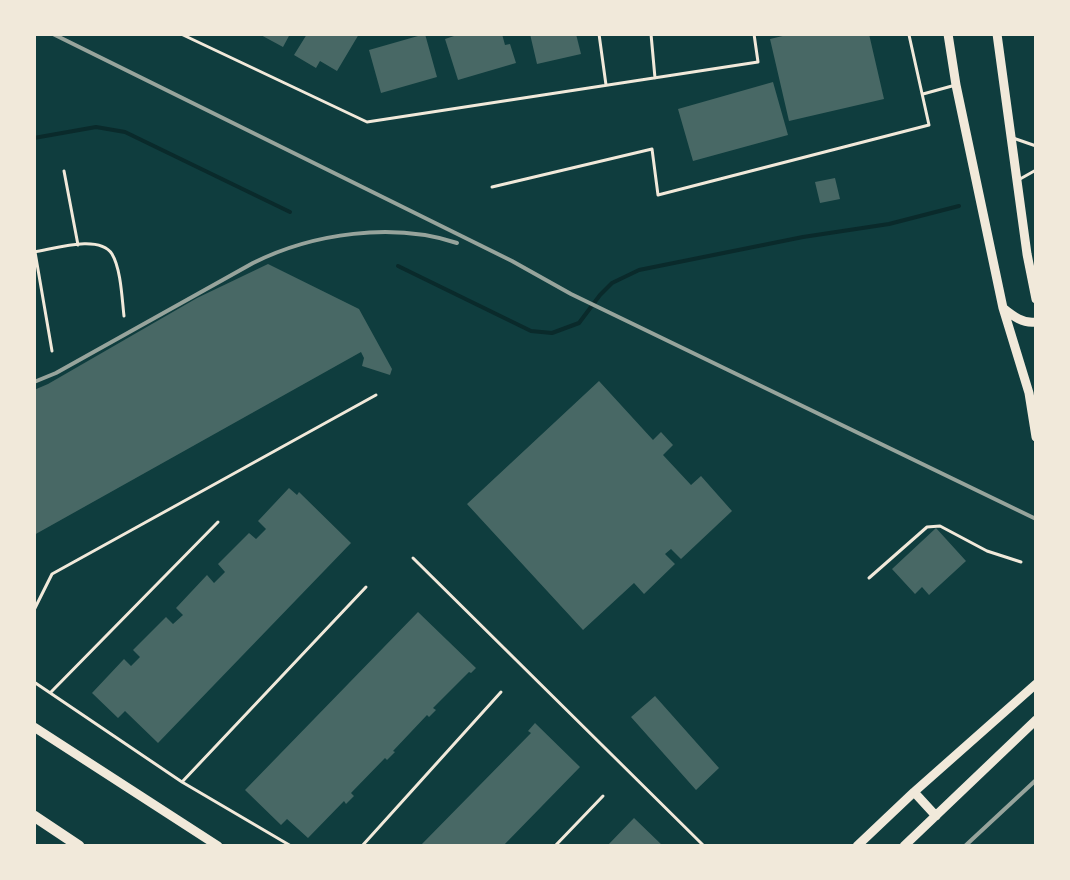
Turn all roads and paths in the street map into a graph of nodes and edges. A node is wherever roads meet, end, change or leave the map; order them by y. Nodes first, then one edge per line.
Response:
1 (181, 34) edge
2 (599, 34) edge
3 (651, 34) edge
4 (754, 34) edge
5 (948, 34) edge
6 (997, 34) edge
7 (909, 35) edge
8 (655, 78) junction
9 (606, 85) junction
10 (956, 85) junction
11 (923, 94) junction
12 (1011, 137) junction
13 (1036, 146) edge
14 (1036, 170) edge
15 (64, 171) dead end
16 (1017, 181) junction
17 (492, 187) dead end
18 (78, 245) junction
19 (35, 252) edge
20 (1027, 254) junction
21 (1036, 263) edge
22 (1036, 299) edge
23 (1003, 308) junction
24 (124, 316) dead end
25 (1036, 322) edge
26 (52, 351) dead end
27 (376, 395) dead end
28 (1036, 437) edge
29 (218, 522) dead end
30 (413, 558) dead end
31 (1021, 562) dead end
32 (869, 578) dead end
33 (366, 587) dead end
34 (34, 610) edge
35 (34, 682) edge
36 (1036, 684) edge
37 (51, 692) junction
38 (501, 692) dead end
39 (1036, 720) edge
40 (34, 727) edge
41 (182, 782) junction
42 (914, 792) junction
43 (603, 796) dead end
44 (34, 816) edge
45 (936, 816) junction
46 (79, 846) edge
47 (218, 846) edge
48 (291, 846) edge
49 (362, 846) edge
50 (555, 846) edge
51 (704, 846) edge
52 (857, 846) edge
53 (904, 846) edge

1 - 9 lane
2 - 9 lane
3 - 8 lane
4 - 8 lane
5 - 10 main road
6 - 12 main road
7 - 11 lane
8 - 9 lane
10 - 11 lane
10 - 23 main road
11 - 17 lane
12 - 13 lane
12 - 16 main road
14 - 16 lane
15 - 18 lane
16 - 20 main road
18 - 19 lane
18 - 24 lane
19 - 26 lane
20 - 21 main road
20 - 22 main road
23 - 25 main road
23 - 28 main road
27 - 34 lane
29 - 37 lane
30 - 51 lane
31 - 32 lane
33 - 41 lane
35 - 37 lane
36 - 42 main road
37 - 41 lane
38 - 49 lane
39 - 45 main road
40 - 47 main road
41 - 48 lane
42 - 45 main road
42 - 52 main road
43 - 50 lane
44 - 46 highway
45 - 53 main road

